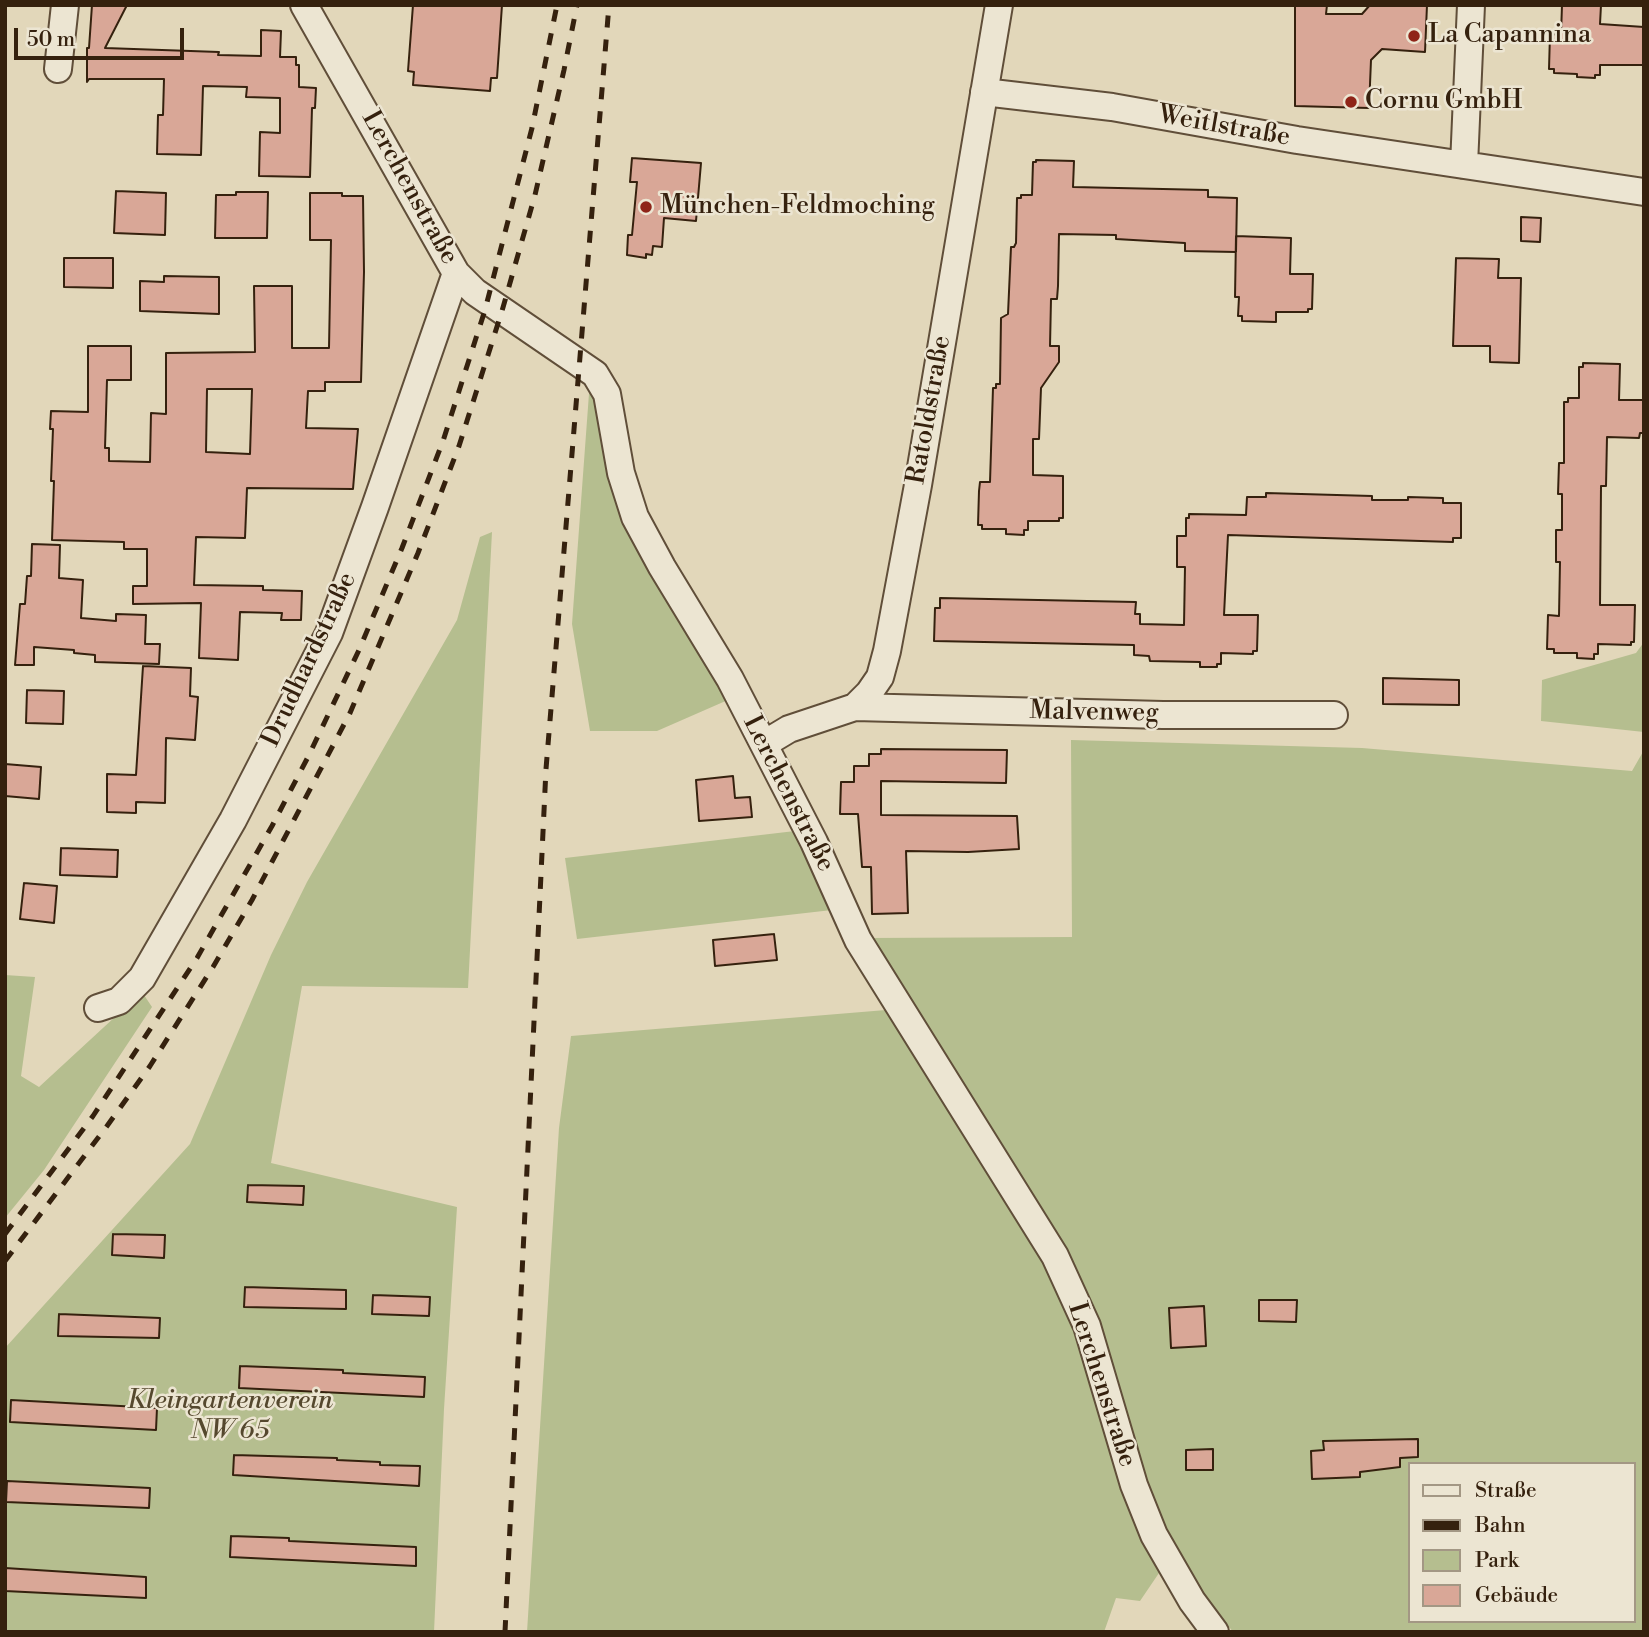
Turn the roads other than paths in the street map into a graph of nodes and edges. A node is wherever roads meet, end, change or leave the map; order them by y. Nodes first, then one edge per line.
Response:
1 (65, 5) edge
2 (304, 5) edge
3 (999, 5) edge
4 (1471, 5) edge
5 (58, 69) dead end
6 (984, 92) junction
7 (1464, 165) junction
8 (1644, 192) edge
9 (456, 273) junction
10 (855, 707) junction
11 (1334, 715) dead end
12 (764, 744) junction
13 (98, 1008) dead end
14 (1214, 1632) edge

1 - 5 street
2 - 9 street, Lerchenstraße
3 - 6 street, Ratoldstraße
4 - 7 street
6 - 7 street, Weitlstraße
6 - 10 street, Ratoldstraße
7 - 8 street, Weitlstraße
9 - 12 street, Lerchenstraße
9 - 13 street, Drudhardstraße
10 - 11 street, Malvenweg
10 - 12 street
12 - 14 street, Lerchenstraße

